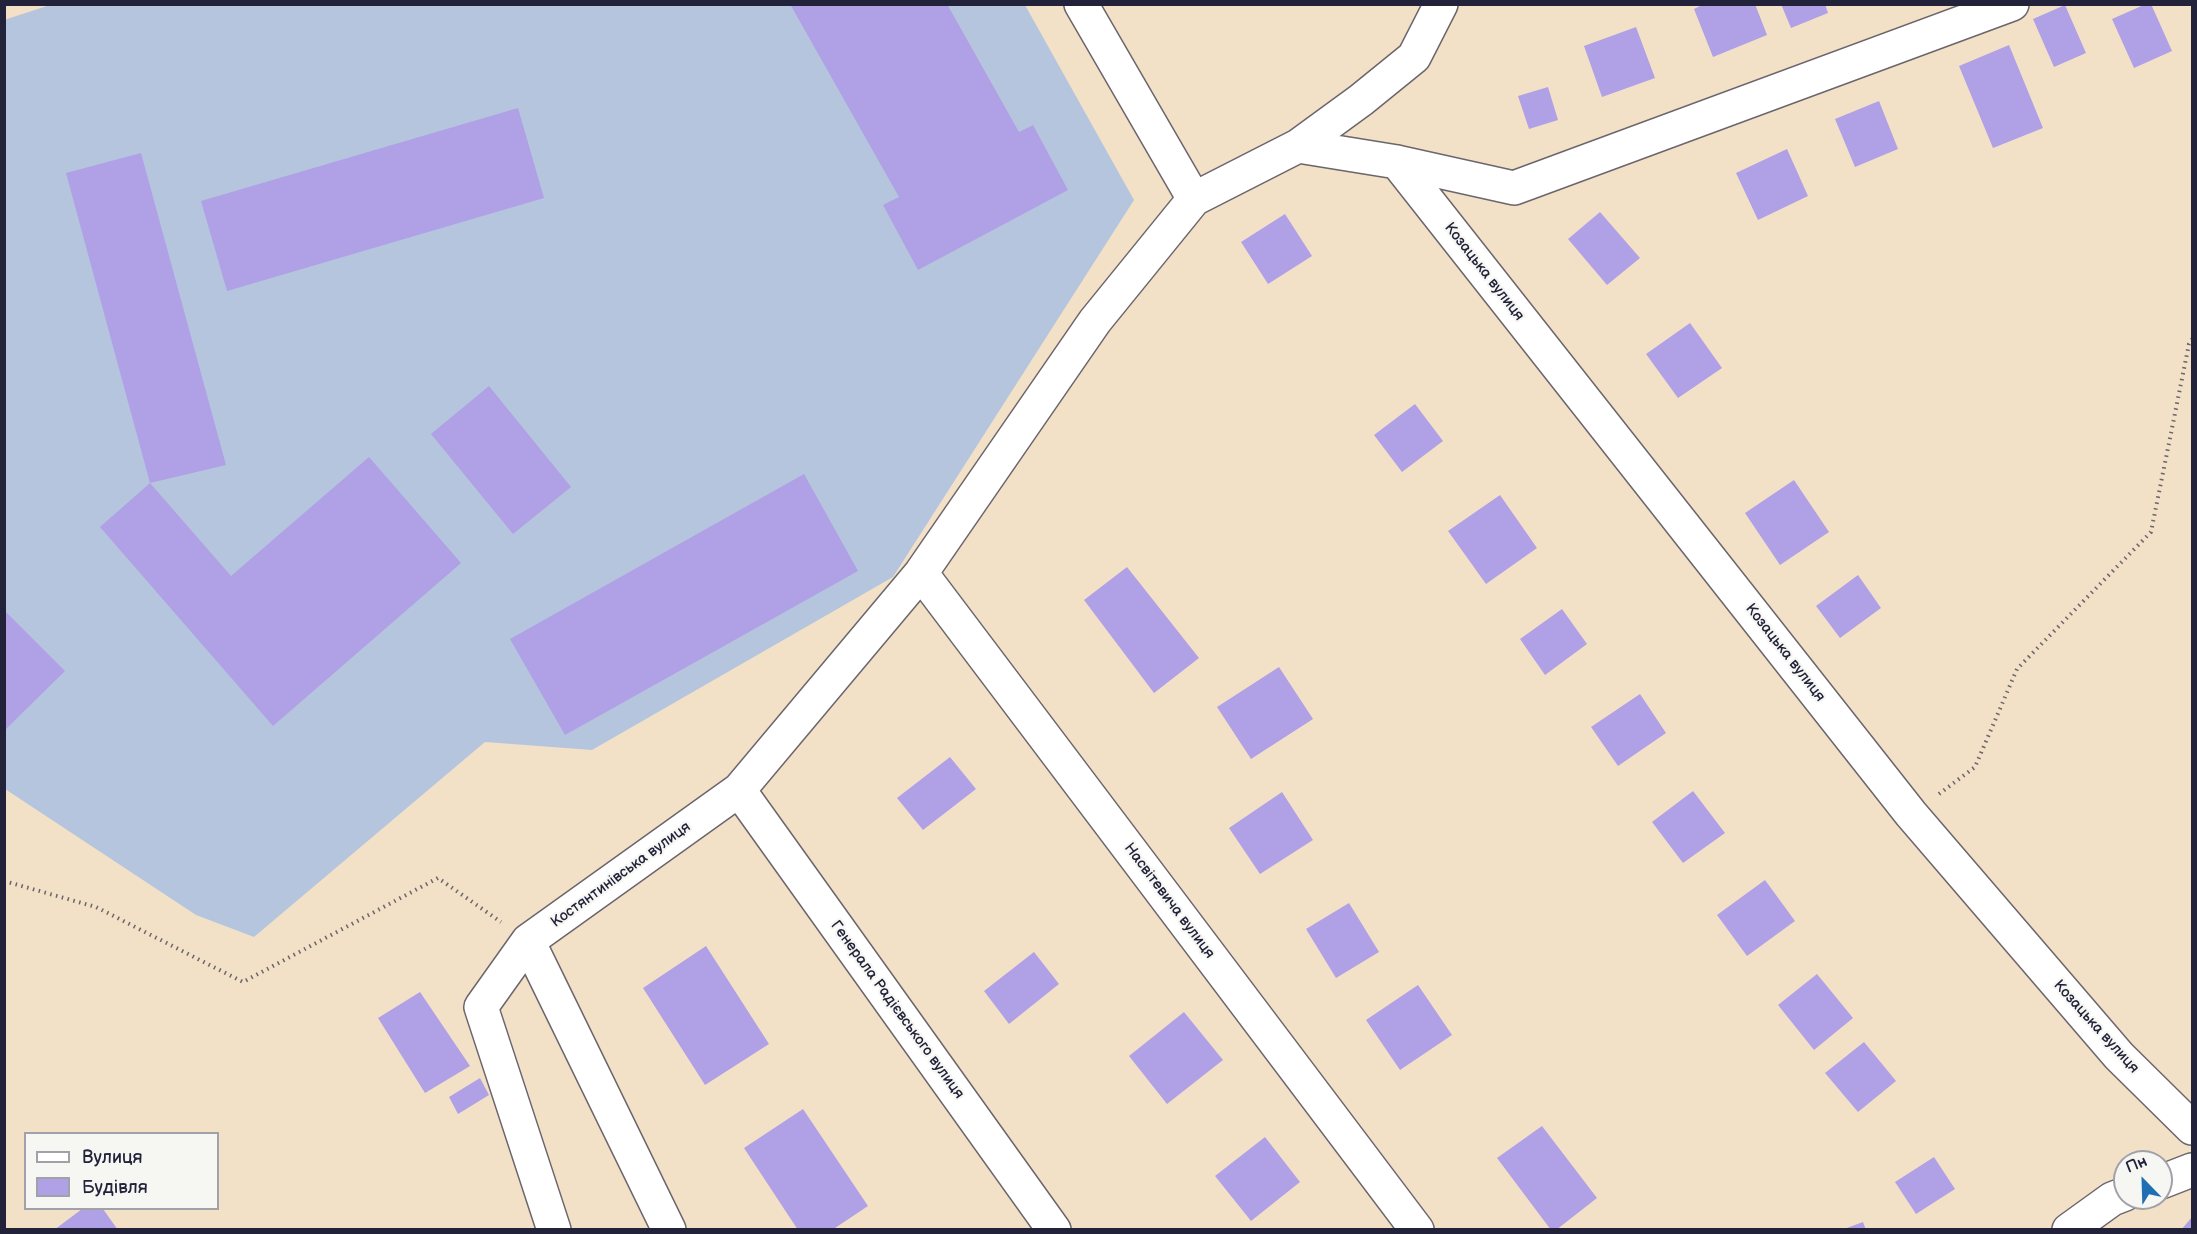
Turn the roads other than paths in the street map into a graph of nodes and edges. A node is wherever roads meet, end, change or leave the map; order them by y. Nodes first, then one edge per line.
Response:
1 (1081, 4) edge
2 (1441, 4) edge
3 (2012, 4) edge
4 (1298, 146) junction
5 (1398, 162) junction
6 (1194, 199) junction
7 (921, 573) junction
8 (740, 790) junction
9 (528, 941) junction
10 (2193, 1128) edge
11 (2193, 1170) edge
12 (2173, 1178) edge
13 (2113, 1199) edge
14 (554, 1230) edge
15 (669, 1230) edge
16 (1054, 1230) edge
17 (1417, 1230) edge
18 (2069, 1230) edge

1 - 6 street
2 - 4 street
3 - 5 street
4 - 5 street
4 - 6 street
5 - 10 street, Козацька вулиця
6 - 7 street, Костянтинівська вулиця
7 - 8 street, Костянтинівська вулиця
7 - 17 street, Насвітевича вулиця
8 - 9 street, Костянтинівська вулиця
8 - 16 street, Генерала Радієвського вулиця
9 - 14 street, Костянтинівська вулиця
9 - 15 street
11 - 12 street
13 - 18 street

